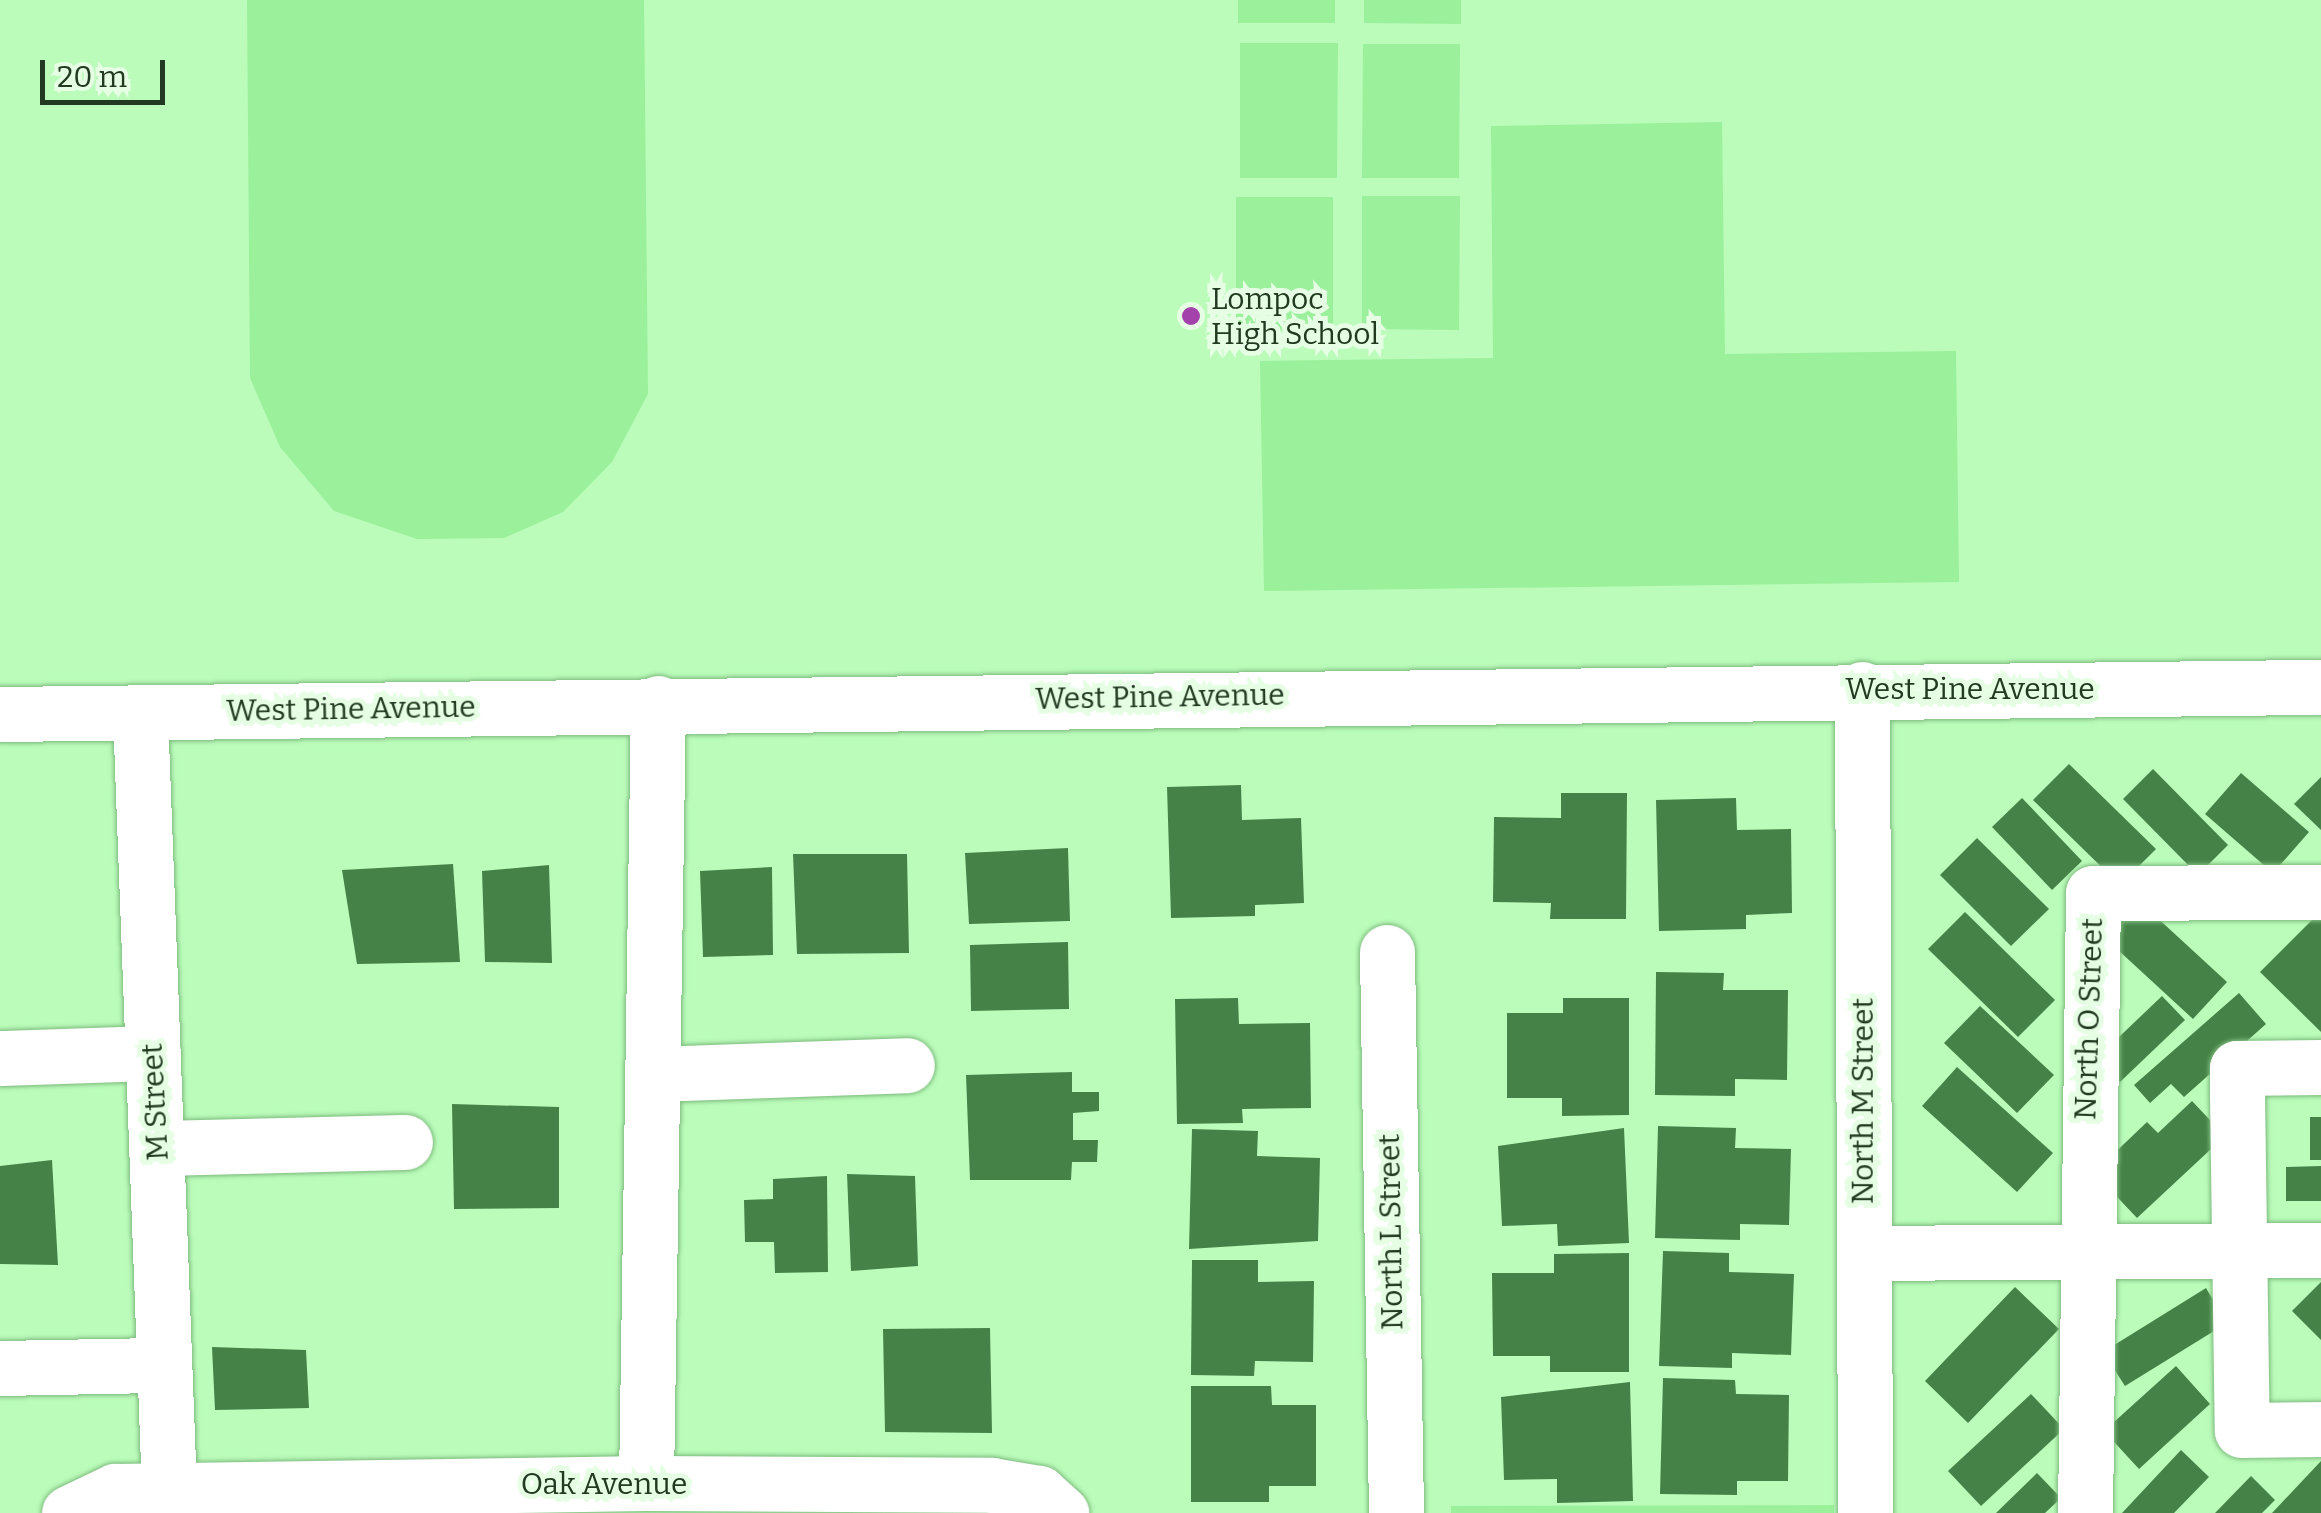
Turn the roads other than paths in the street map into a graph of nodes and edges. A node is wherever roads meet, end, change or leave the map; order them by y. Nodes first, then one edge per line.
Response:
1 (2321, 687) edge
2 (1862, 689) junction
3 (658, 703) junction
4 (0, 714) edge
5 (140, 714) junction
6 (2321, 892) edge
7 (1386, 952) dead end
8 (153, 1053) junction
9 (0, 1058) edge
10 (907, 1065) dead end
11 (2321, 1067) edge
12 (653, 1074) junction
13 (406, 1142) dead end
14 (159, 1148) junction
15 (2239, 1250) junction
16 (2321, 1250) edge
17 (2082, 1252) junction
18 (1864, 1253) junction
19 (158, 1364) junction
20 (0, 1368) edge
21 (2321, 1429) edge
22 (646, 1483) junction
23 (169, 1490) junction
24 (1050, 1503) edge
25 (69, 1513) edge
26 (1396, 1513) edge
27 (1865, 1513) edge
28 (2086, 1513) edge

1 - 2 street, West Pine Avenue
2 - 3 street, West Pine Avenue
2 - 18 street, North M Street
3 - 5 street, West Pine Avenue
3 - 12 street
4 - 5 street, West Pine Avenue
5 - 8 street, M Street
6 - 17 street, North O Street
7 - 26 street, North L Street
8 - 9 street
8 - 14 street, M Street
10 - 12 street
11 - 15 street
12 - 22 street
13 - 14 street
14 - 19 street, M Street
15 - 16 street
15 - 17 street
15 - 21 street
17 - 18 street
17 - 28 street
18 - 27 street, North M Street
19 - 20 street
19 - 23 street, M Street
22 - 23 street, Oak Avenue
22 - 24 street, Oak Avenue
23 - 25 street, Oak Avenue

